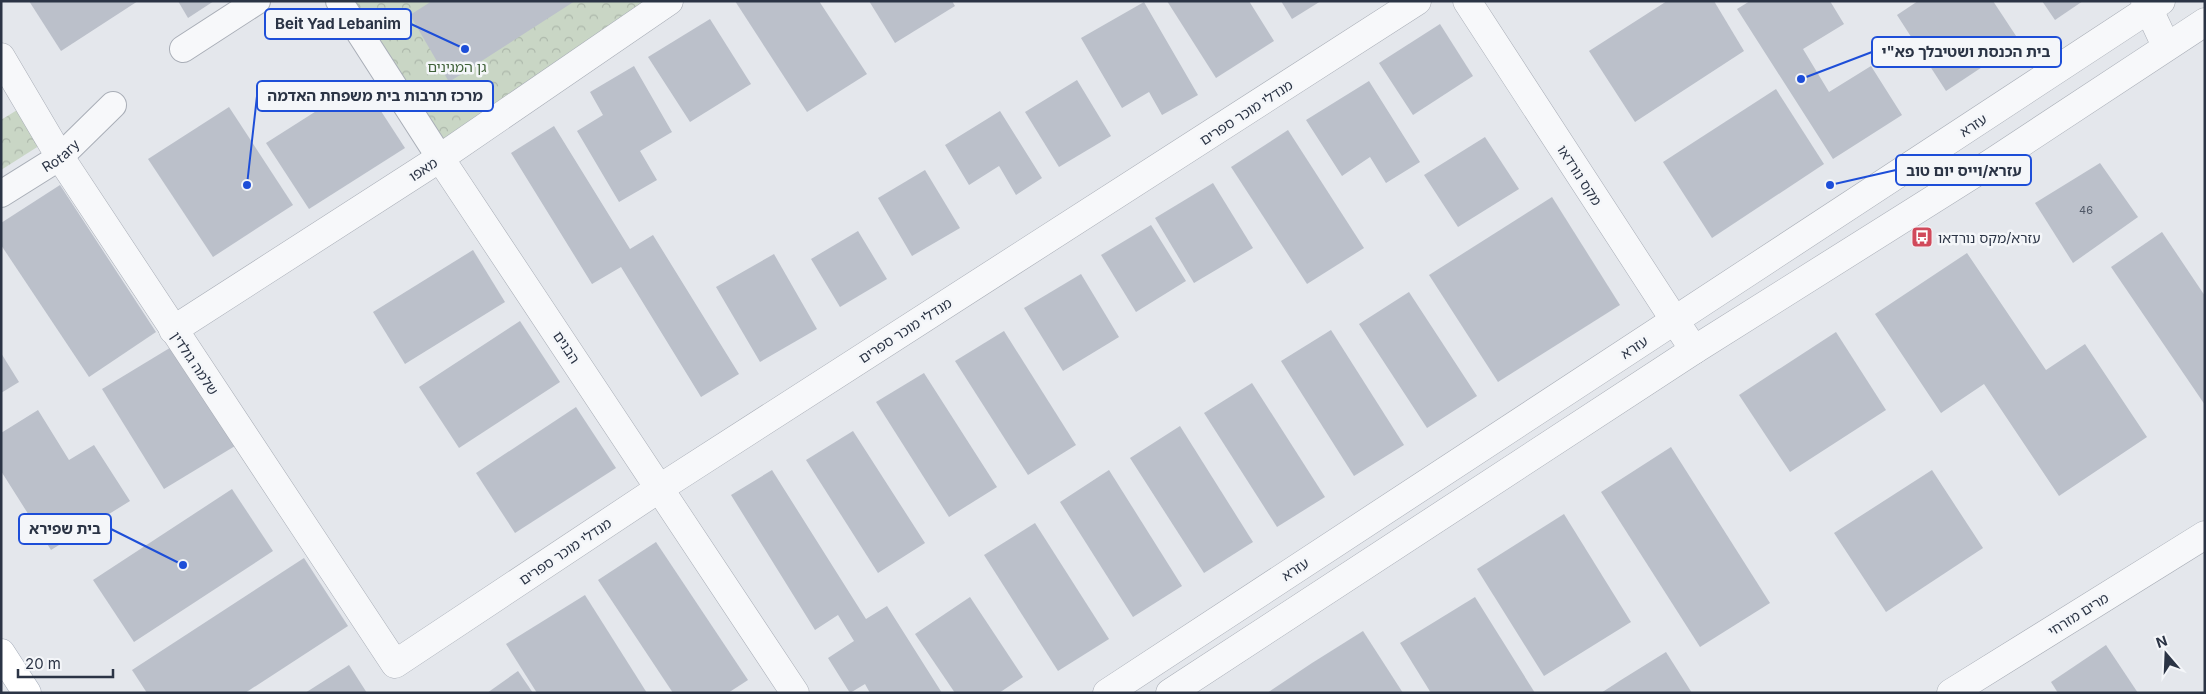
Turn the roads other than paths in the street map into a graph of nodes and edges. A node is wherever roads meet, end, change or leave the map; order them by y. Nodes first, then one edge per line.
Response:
1 (257, 1) edge
2 (339, 1) edge
3 (668, 1) edge
4 (1417, 1) edge
5 (1467, 1) edge
6 (2152, 4) edge
7 (2205, 22) edge
8 (2166, 46) junction
9 (183, 49) dead end
10 (1, 57) edge
11 (113, 105) dead end
12 (60, 157) junction
13 (440, 158) junction
14 (1, 194) edge
15 (1675, 320) junction
16 (173, 330) junction
17 (1694, 350) junction
18 (660, 488) junction
19 (2205, 535) edge
20 (1, 653) edge
21 (396, 664) joint
22 (27, 693) edge
23 (795, 693) edge
24 (1107, 693) edge
25 (1170, 693) edge
26 (1951, 693) edge

1 - 9 street
2 - 13 street, הבנים
3 - 13 street, מאפו
4 - 18 street, מנדלי מוכר ספרים
5 - 15 street, מקס נורדאו
6 - 8 street
6 - 15 street, עזרא
7 - 8 street
8 - 17 street
10 - 12 street, שלמה גולדין
11 - 12 street, Rotary
12 - 14 street, Rotary
12 - 16 street, שלמה גולדין
13 - 16 street, מאפו
13 - 18 street, הבנים
15 - 17 street, מקס נורדאו
15 - 24 street, עזרא
16 - 21 street, שלמה גולדין
17 - 25 street
18 - 21 street, מנדלי מוכר ספרים
18 - 23 street, הבנים
19 - 26 street, מרים מזרחי
20 - 22 main road

